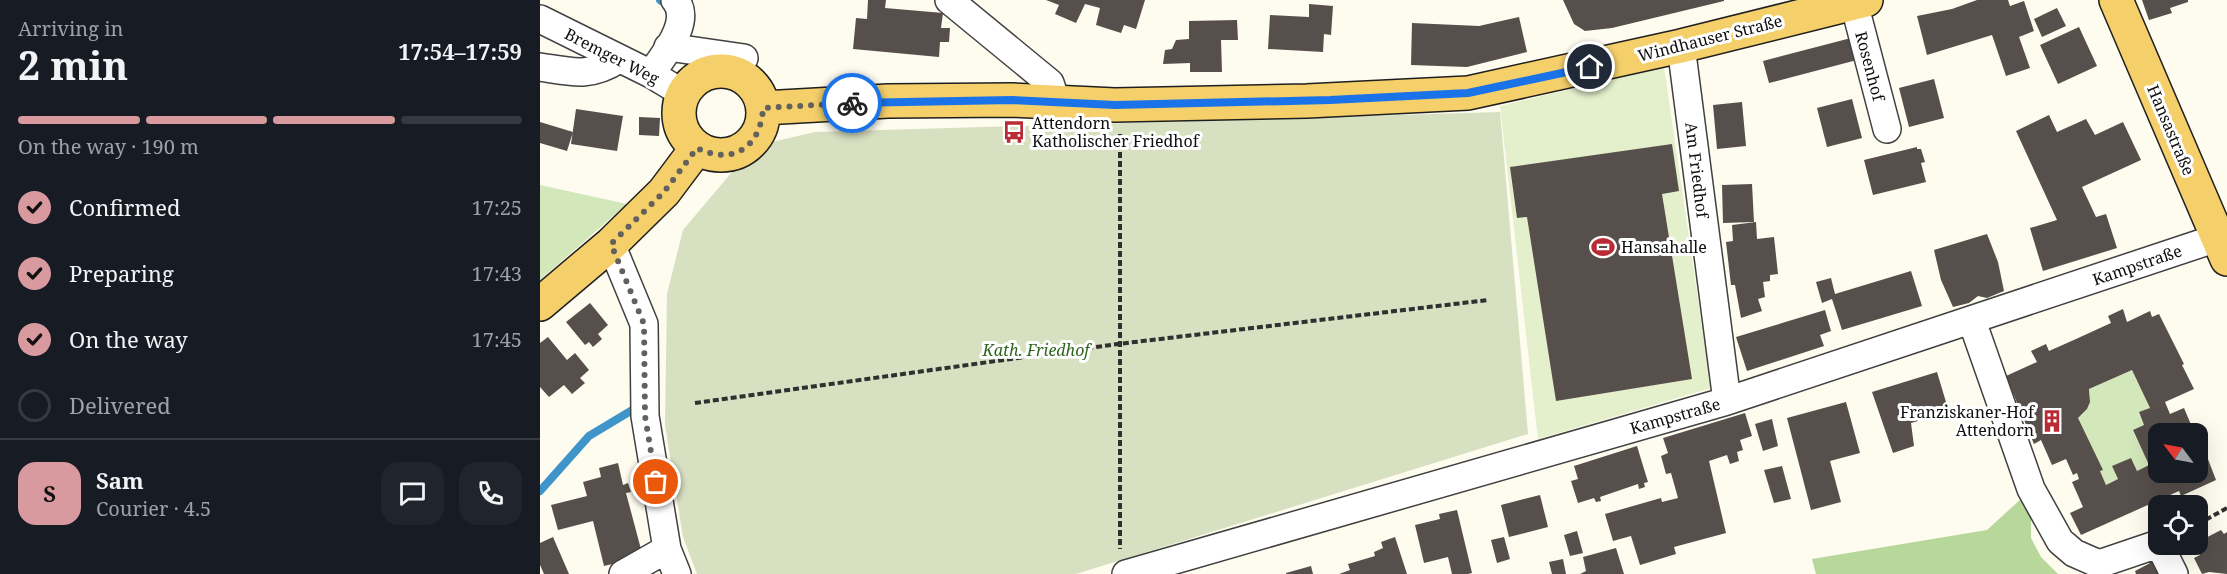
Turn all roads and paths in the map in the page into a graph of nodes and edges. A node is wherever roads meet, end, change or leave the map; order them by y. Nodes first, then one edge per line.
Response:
1 (675, 0) edge
2 (949, 0) edge
3 (2116, 0) edge
4 (1860, 2) edge
5 (540, 19) edge
6 (1681, 46) junction
7 (668, 47) junction
8 (619, 58) junction
9 (744, 58) dead end
10 (540, 67) edge
11 (651, 74) junction
12 (684, 94) junction
13 (1056, 101) junction
14 (1115, 105) junction
15 (763, 108) junction
16 (1887, 129) dead end
17 (697, 148) junction
18 (611, 244) junction
19 (2222, 249) edge
20 (1488, 300) dead end
21 (540, 304) edge
22 (1972, 321) junction
23 (1119, 344) junction
24 (1727, 401) junction
25 (695, 403) dead end
26 (2227, 508) edge
27 (2208, 518) edge
28 (2148, 548) edge
29 (667, 549) junction
30 (2164, 555) edge
31 (1123, 567) edge
32 (623, 574) edge
33 (677, 574) edge
34 (2174, 574) edge

1 - 7 street
2 - 13 street
3 - 19 main road, Hansastraße
4 - 6 main road, Windhauser Straße
4 - 16 street, Rosenhof
5 - 8 street, Bremger Weg
6 - 14 main road, Windhauser Straße
6 - 24 street, Am Friedhof
7 - 9 street
7 - 11 street
8 - 10 street
8 - 11 street, Bremger Weg
11 - 12 street, Bremger Weg
12 - 15 main road
12 - 17 main road
13 - 14 main road, Windhauser Straße
13 - 15 main road, Windhauser Straße
14 - 23 path
15 - 17 main road
17 - 18 main road
18 - 21 main road
18 - 29 street
19 - 22 street, Kampstraße
20 - 23 path
22 - 24 street, Kampstraße
22 - 28 street
23 - 25 path
23 - 31 path
24 - 31 street, Kampstraße
26 - 27 path
29 - 32 street
29 - 33 street
30 - 34 street

